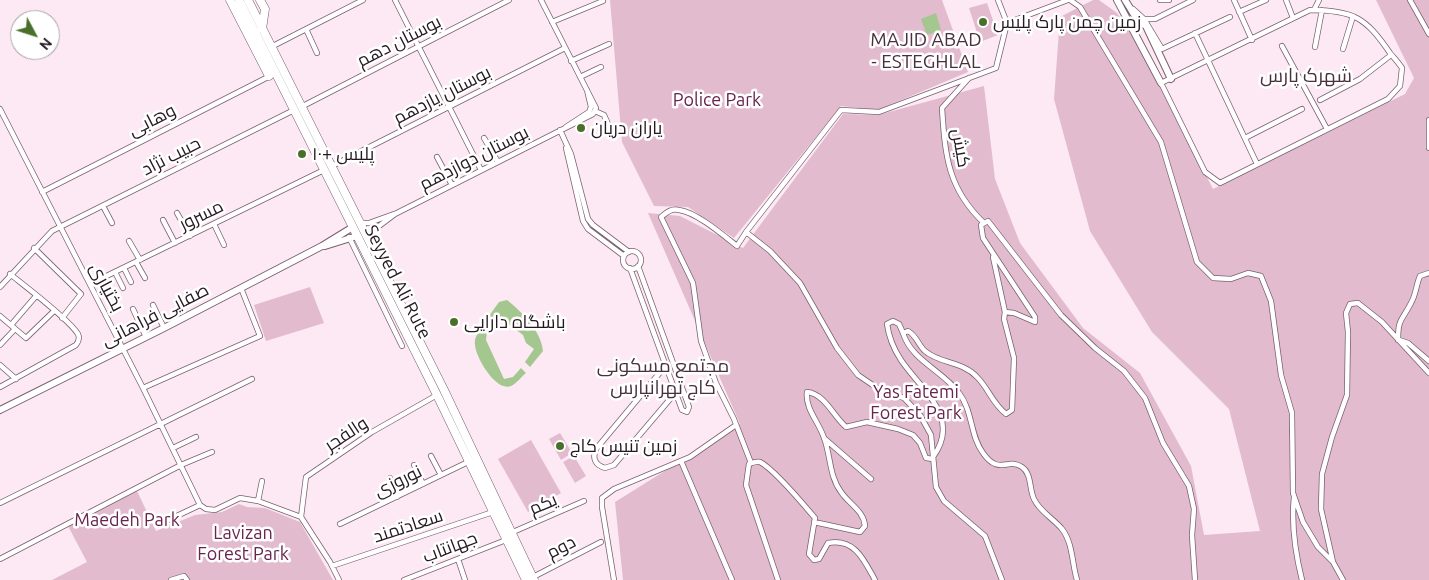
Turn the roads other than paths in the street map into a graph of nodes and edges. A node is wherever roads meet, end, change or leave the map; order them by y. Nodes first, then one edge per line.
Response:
1 (230, 0) edge
2 (239, 0) edge
3 (248, 0) edge
4 (260, 0) edge
5 (363, 0) edge
6 (395, 0) edge
7 (509, 0) edge
8 (541, 0) edge
9 (998, 0) edge
10 (1069, 0) edge
11 (1160, 0) edge
12 (1169, 0) edge
13 (1193, 0) edge
14 (1234, 0) edge
15 (1266, 0) edge
16 (1286, 0) edge
17 (1319, 0) edge
18 (1410, 0) edge
19 (603, 1) edge
20 (1123, 2) edge
21 (1314, 10) junction
22 (1322, 10) junction
23 (1239, 12) junction
24 (1353, 16) junction
25 (1230, 17) dead end
26 (240, 18) junction
27 (1293, 18) junction
28 (1141, 20) junction
29 (552, 22) junction
30 (1007, 23) junction
31 (1422, 24) junction
32 (1429, 24) edge
33 (254, 28) junction
34 (262, 29) junction
35 (306, 29) junction
36 (1194, 33) junction
37 (1429, 34) edge
38 (1252, 40) junction
39 (609, 44) dead end
40 (1282, 46) dead end
41 (418, 47) junction
42 (1314, 47) dead end
43 (565, 48) junction
44 (268, 49) junction
45 (1343, 49) dead end
46 (317, 53) dead end
47 (1391, 55) junction
48 (571, 60) junction
49 (1208, 60) junction
50 (601, 68) dead end
51 (272, 75) junction
52 (580, 77) junction
53 (970, 77) junction
54 (1171, 79) junction
55 (1161, 84) junction
56 (587, 89) junction
57 (1320, 100) dead end
58 (448, 107) junction
59 (298, 108) junction
60 (0, 109) edge
61 (1302, 110) dead end
62 (595, 111) junction
63 (1429, 120) edge
64 (565, 127) junction
65 (1327, 129) junction
66 (560, 130) junction
67 (612, 133) dead end
68 (484, 138) dead end
69 (1245, 138) junction
70 (1428, 140) edge
71 (565, 144) junction
72 (1429, 148) edge
73 (437, 156) dead end
74 (498, 162) junction
75 (1258, 164) junction
76 (328, 168) junction
77 (481, 170) junction
78 (452, 185) junction
79 (42, 192) junction
80 (103, 206) junction
81 (177, 213) dead end
82 (395, 214) junction
83 (163, 220) dead end
84 (112, 222) dead end
85 (214, 224) junction
86 (362, 224) junction
87 (984, 224) junction
88 (353, 227) junction
89 (59, 228) junction
90 (746, 232) junction
91 (367, 235) junction
92 (190, 236) junction
93 (353, 236) junction
94 (130, 241) dead end
95 (175, 243) junction
96 (224, 245) dead end
97 (322, 246) junction
98 (34, 248) junction
99 (629, 252) junction
100 (992, 252) junction
101 (624, 256) junction
102 (138, 261) junction
103 (638, 266) junction
104 (124, 268) junction
105 (630, 268) junction
106 (115, 272) junction
107 (1429, 273) edge
108 (10, 274) junction
109 (145, 278) dead end
110 (132, 282) dead end
111 (90, 284) junction
112 (0, 286) edge
113 (123, 288) dead end
114 (241, 288) junction
115 (36, 296) junction
116 (153, 305) dead end
117 (133, 310) dead end
118 (54, 311) junction
119 (1006, 312) junction
120 (0, 316) edge
121 (62, 318) junction
122 (13, 327) junction
123 (164, 328) junction
124 (903, 333) junction
125 (146, 337) junction
126 (1398, 340) junction
127 (0, 345) edge
128 (402, 346) dead end
129 (123, 348) junction
130 (1429, 361) edge
131 (673, 362) junction
132 (0, 365) edge
133 (665, 365) junction
134 (1429, 373) edge
135 (16, 379) junction
136 (252, 379) dead end
137 (0, 387) edge
138 (143, 388) junction
139 (676, 392) junction
140 (437, 395) junction
141 (0, 410) edge
142 (160, 424) junction
143 (736, 426) junction
144 (196, 437) dead end
145 (825, 438) junction
146 (172, 448) junction
147 (212, 452) dead end
148 (431, 456) dead end
149 (933, 458) junction
150 (681, 461) junction
151 (468, 462) junction
152 (751, 463) junction
153 (181, 465) junction
154 (414, 465) dead end
155 (442, 475) junction
156 (390, 478) dead end
157 (871, 479) dead end
158 (262, 481) dead end
159 (423, 484) junction
160 (1294, 496) junction
161 (398, 497) junction
162 (258, 501) junction
163 (584, 501) dead end
164 (0, 503) edge
165 (200, 505) junction
166 (493, 512) junction
167 (300, 517) junction
168 (164, 522) dead end
169 (814, 522) junction
170 (340, 524) dead end
171 (513, 532) junction
172 (506, 540) junction
173 (602, 542) dead end
174 (0, 559) edge
175 (458, 559) junction
176 (1333, 562) junction
177 (332, 566) junction
178 (531, 579) edge
179 (171, 580) edge
180 (187, 580) edge
181 (338, 580) edge
182 (404, 580) edge
183 (465, 580) edge
184 (614, 580) edge
185 (732, 580) edge
186 (778, 580) edge
187 (876, 580) edge
188 (1002, 580) edge
189 (1077, 580) edge
190 (1195, 580) edge
191 (1302, 580) edge
192 (1343, 580) edge

1 - 26 main road
2 - 33 main road, Seyyed Ali Rute
3 - 34 main road, Seyyed Ali Rute
4 - 34 main road
5 - 35 street
6 - 41 street
7 - 41 street, بوستان دهم
8 - 29 street
9 - 30 street
10 - 30 street
10 - 160 street
11 - 12 street
13 - 28 street
14 - 23 street
15 - 23 street
16 - 27 street
17 - 21 street
18 - 31 street
19 - 29 street
20 - 28 main road
20 - 55 main road
21 - 22 street
21 - 27 street
22 - 24 street
22 - 42 street
23 - 38 street
24 - 45 street
24 - 47 street
25 - 36 street
26 - 33 main road
26 - 51 main road
27 - 38 street
28 - 36 street
28 - 54 main road
29 - 43 street
30 - 53 street
31 - 32 street
31 - 37 street
33 - 44 main road, Seyyed Ali Rute
34 - 44 main road, Seyyed Ali Rute
35 - 44 street
35 - 46 street
36 - 49 street
38 - 49 street
39 - 48 street
40 - 65 street
41 - 58 street
41 - 59 street, بوستان دهم
43 - 48 street
43 - 58 street, بوستان یازدهم
44 - 51 main road, Seyyed Ali Rute
44 - 59 main road, Seyyed Ali Rute
47 - 57 street
47 - 65 street
48 - 52 street
49 - 54 street
49 - 69 street
50 - 52 street
51 - 59 main road, Seyyed Ali Rute
51 - 79 street, وهابی
52 - 56 street
53 - 87 street, کیش
53 - 90 street
54 - 55 street
55 - 75 street
56 - 62 street
56 - 64 street, بوستان دوازدهم
58 - 76 street, بوستان یازدهم
58 - 77 street
59 - 76 main road, Seyyed Ali Rute
59 - 80 street, حبیب نژاد
60 - 79 street, بختیاری
61 - 69 street
62 - 64 street, بوستان دوازدهم
62 - 67 street
63 - 70 street
64 - 66 street, بوستان دوازدهم
65 - 75 street
66 - 71 street
66 - 74 street, بوستان دوازدهم
68 - 74 street
69 - 75 street
70 - 72 street
71 - 99 street
71 - 101 street
73 - 78 street
74 - 77 street, بوستان دوازدهم
76 - 85 street, مسرور
76 - 86 main road, Seyyed Ali Rute
76 - 88 main road, Seyyed Ali Rute
77 - 78 street, بوستان دوازدهم
78 - 82 street, بوستان دوازدهم
79 - 89 street, بختیاری
80 - 84 street
80 - 89 street, حبیب نژاد
81 - 92 street
82 - 86 street, بوستان دوازدهم
82 - 91 street, بوستان دوازدهم
83 - 95 street
85 - 92 street, مسرور
85 - 96 street
86 - 91 main road, Seyyed Ali Rute
87 - 100 street
87 - 190 street
88 - 93 main road, Seyyed Ali Rute
88 - 97 main road, صفایی فراهانی
89 - 98 street, حبیب نژاد
89 - 111 street, بختیاری
90 - 143 street
90 - 149 street
91 - 171 main road, Seyyed Ali Rute
92 - 95 street, مسرور
93 - 97 main road, صفایی فراهانی
93 - 128 street
93 - 140 main road, Seyyed Ali Rute
94 - 102 street
95 - 102 street, مسرور
97 - 114 main road, صفایی فراهانی
98 - 108 street, حبیب نژاد
98 - 121 street
99 - 101 street
99 - 103 street
100 - 119 street
100 - 119 street
101 - 105 street
102 - 104 street, مسرور
102 - 109 street
103 - 105 street
103 - 131 street
104 - 106 street, مسرور
104 - 110 street
105 - 133 street
106 - 111 street, مسرور
106 - 113 street
107 - 126 street
108 - 112 street, حبیب نژاد
108 - 115 street
111 - 129 street, بختیاری
114 - 123 main road, صفایی فراهانی
114 - 138 street
115 - 118 street
115 - 122 street
116 - 123 street
117 - 125 street
118 - 121 street
118 - 122 street
119 - 124 street
120 - 122 street
121 - 135 street
122 - 127 street
123 - 125 main road, صفایی فراهانی
124 - 149 street
124 - 189 street
125 - 129 main road, صفایی فراهانی
126 - 130 street
126 - 134 street
126 - 176 street
129 - 138 street, بختیاری
129 - 141 main road, صفایی فراهانی
131 - 133 street
131 - 139 street
132 - 135 street
133 - 139 street
133 - 139 street
135 - 137 street
136 - 142 street
138 - 142 street, بختیاری
140 - 151 main road, Seyyed Ali Rute
140 - 167 street, والفجر
142 - 146 street, بختیاری
142 - 164 street
143 - 150 street
143 - 152 street
144 - 146 street
145 - 149 street
145 - 157 street
145 - 169 street
146 - 153 street, بختیاری
147 - 153 street
148 - 155 street
149 - 188 street
150 - 184 street
150 - 185 street
151 - 155 street, نوروزی
151 - 166 main road, Seyyed Ali Rute
152 - 169 street
152 - 186 street
153 - 165 street, بختیاری
153 - 174 street
154 - 159 street
155 - 159 street, نوروزی
156 - 161 street
158 - 162 street
159 - 161 street, نوروزی
160 - 176 street
160 - 191 street
161 - 170 street, نوروزی
162 - 165 street
162 - 167 street
163 - 171 street, یکم
165 - 168 street
166 - 172 main road, Seyyed Ali Rute
166 - 177 street, سعادتمند
167 - 177 street
169 - 187 street
171 - 178 main road, Seyyed Ali Rute
172 - 175 street, جهانتاب
172 - 178 main road, Seyyed Ali Rute
173 - 178 street, دوم
175 - 182 street, جهانتاب
175 - 183 street
176 - 192 street
177 - 181 street
179 - 180 street

